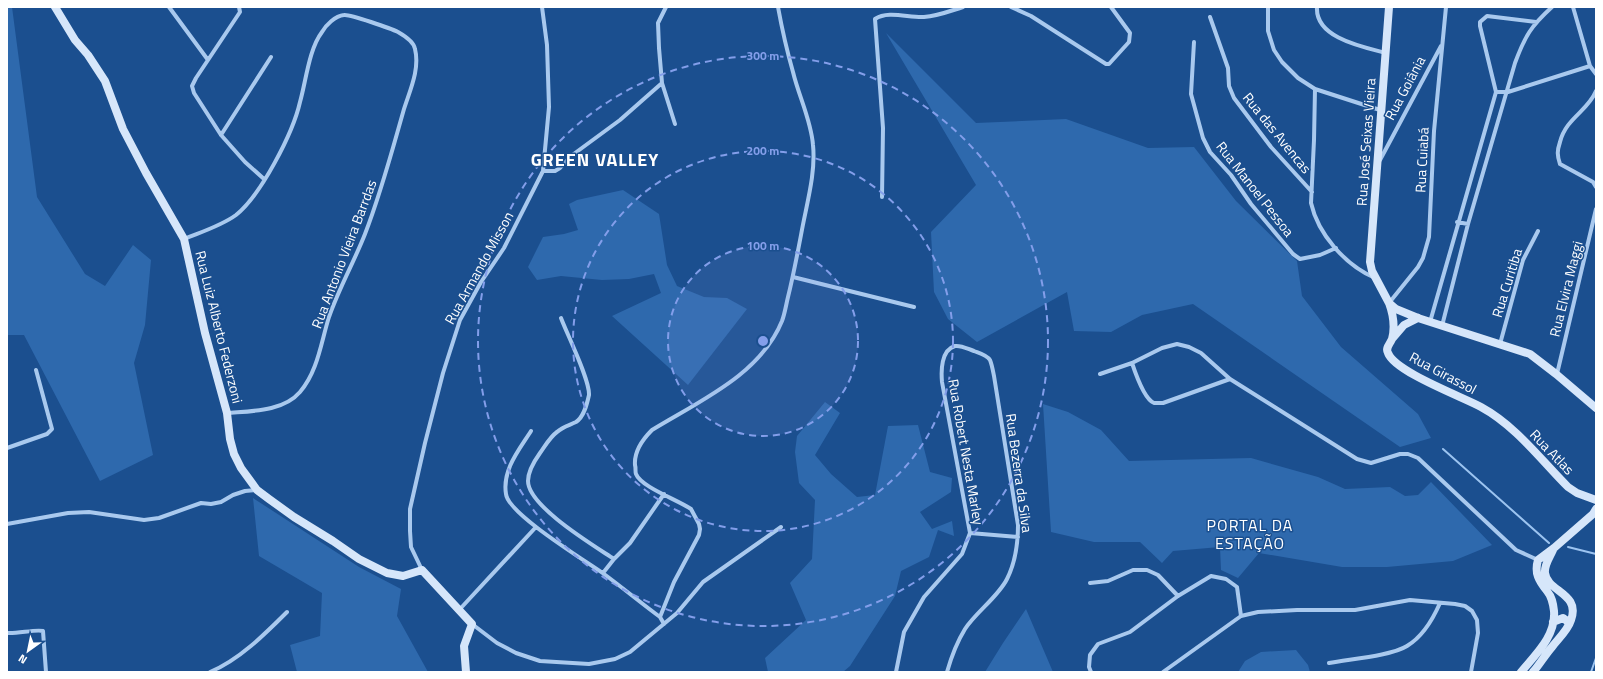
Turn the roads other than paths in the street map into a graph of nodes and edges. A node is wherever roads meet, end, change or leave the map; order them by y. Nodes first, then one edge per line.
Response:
1 (55, 7) edge
2 (168, 7) edge
3 (239, 7) edge
4 (542, 7) edge
5 (666, 7) edge
6 (778, 7) edge
7 (963, 7) edge
8 (1011, 7) edge
9 (1111, 7) edge
10 (1268, 7) edge
11 (1317, 7) edge
12 (1389, 7) edge
13 (1446, 7) edge
14 (1552, 7) edge
15 (1573, 7) edge
16 (1210, 17) dead end
17 (1536, 22) junction
18 (1194, 42) dead end
19 (1442, 43) junction
20 (1386, 54) junction
21 (272, 57) dead end
22 (208, 60) junction
23 (1590, 66) junction
24 (1596, 74) edge
25 (662, 83) junction
26 (1314, 89) junction
27 (1596, 91) edge
28 (1496, 92) junction
29 (1508, 92) junction
30 (1380, 110) junction
31 (675, 124) dead end
32 (221, 134) junction
33 (1377, 165) junction
34 (543, 171) junction
35 (264, 179) junction
36 (1596, 187) edge
37 (1312, 192) junction
38 (882, 197) dead end
39 (1596, 209) edge
40 (1457, 222) junction
41 (1468, 224) junction
42 (1538, 231) dead end
43 (184, 239) junction
44 (1336, 248) junction
45 (793, 277) junction
46 (1376, 278) junction
47 (1389, 302) junction
48 (914, 307) dead end
49 (561, 318) dead end
50 (1418, 318) junction
51 (1430, 322) junction
52 (1442, 326) junction
53 (1392, 339) junction
54 (1500, 344) junction
55 (963, 347) joint
56 (1132, 363) junction
57 (36, 370) dead end
58 (1100, 374) dead end
59 (1556, 374) junction
60 (1230, 379) junction
61 (1596, 408) edge
62 (227, 413) junction
63 (1493, 415) joint
64 (531, 431) dead end
65 (7, 448) edge
66 (257, 490) junction
67 (664, 494) junction
68 (1596, 500) edge
69 (1596, 509) edge
70 (7, 524) edge
71 (536, 527) junction
72 (780, 528) dead end
73 (970, 533) junction
74 (1018, 537) junction
75 (1554, 548) junction
76 (614, 559) junction
77 (1538, 560) junction
78 (1546, 562) junction
79 (422, 570) junction
80 (603, 574) junction
81 (1090, 583) dead end
82 (1178, 596) junction
83 (1440, 603) junction
84 (460, 610) junction
85 (287, 612) dead end
86 (1241, 616) junction
87 (660, 617) junction
88 (1554, 622) junction
89 (472, 624) junction
90 (664, 624) junction
91 (1569, 624) junction
92 (7, 632) edge
93 (1329, 663) dead end
94 (46, 672) edge
95 (210, 672) edge
96 (466, 672) edge
97 (896, 672) edge
98 (947, 672) edge
99 (1091, 672) edge
100 (1163, 672) edge
101 (1471, 672) edge
102 (1521, 672) edge
103 (1534, 672) edge

1 - 43 street, Rua Luiz Alberto Federzoni
2 - 22 street
3 - 22 street
4 - 34 street
5 - 25 street
6 - 45 street
7 - 38 street
8 - 9 street
10 - 26 street
11 - 20 street
12 - 20 street, Rua José Seixas Vieira
13 - 19 street, Rua Cuiabá
14 - 17 street
15 - 23 street
16 - 37 street, Rua das Avencas
17 - 28 street
17 - 29 street
18 - 44 street, Rua Manoel Pessoa
19 - 33 street, Rua Goiânia
19 - 47 street, Rua Cuiabá
20 - 30 street, Rua José Seixas Vieira
21 - 32 street
22 - 32 street
23 - 24 street
23 - 29 street
25 - 31 street
25 - 34 street
26 - 30 street
26 - 37 street
27 - 36 street
28 - 29 street
28 - 40 street
29 - 41 street
30 - 33 street, Rua José Seixas Vieira
32 - 35 street
33 - 46 street, Rua José Seixas Vieira
34 - 79 street, Rua Armando Misson
35 - 43 street
35 - 62 street, Rua Antonio Vieira Barrdas
37 - 44 street
39 - 59 street, Rua Elvira Maggi
40 - 41 street
40 - 51 street
41 - 52 street
42 - 54 street, Rua Curitiba
43 - 62 street, Rua Luiz Alberto Federzoni
44 - 46 street
45 - 48 street
45 - 67 street
46 - 47 street, Rua José Seixas Vieira
47 - 50 street
47 - 53 street, Rua Girassol
49 - 76 street
50 - 51 street
50 - 53 street
51 - 52 street
52 - 54 street
53 - 63 street, Rua Girassol
54 - 59 street
55 - 73 street, Rua Robert Nesta Marley
55 - 74 street, Rua Bezerra da Silva
56 - 58 street
56 - 60 street
56 - 60 street
57 - 65 street
59 - 61 street
60 - 77 street
62 - 66 street, Rua Luiz Alberto Federzoni
63 - 68 street, Rua Atlas
64 - 71 street
66 - 70 street
66 - 79 street, Rua Luiz Alberto Federzoni
67 - 76 street
67 - 87 street
69 - 75 street
71 - 80 street
71 - 84 street
72 - 90 street
73 - 74 street
73 - 97 street, Rua Robert Nesta Marley
74 - 98 street, Rua Bezerra da Silva
75 - 77 street
75 - 78 street
76 - 80 street
77 - 78 street
77 - 88 street
78 - 91 street
79 - 84 street
80 - 87 street
81 - 82 street
82 - 86 street
82 - 99 street
83 - 86 street
83 - 93 street
83 - 101 street
84 - 89 street
85 - 95 street
86 - 100 street
87 - 90 street
88 - 91 street
88 - 102 street
89 - 90 street
89 - 96 street
91 - 103 street
92 - 94 street

